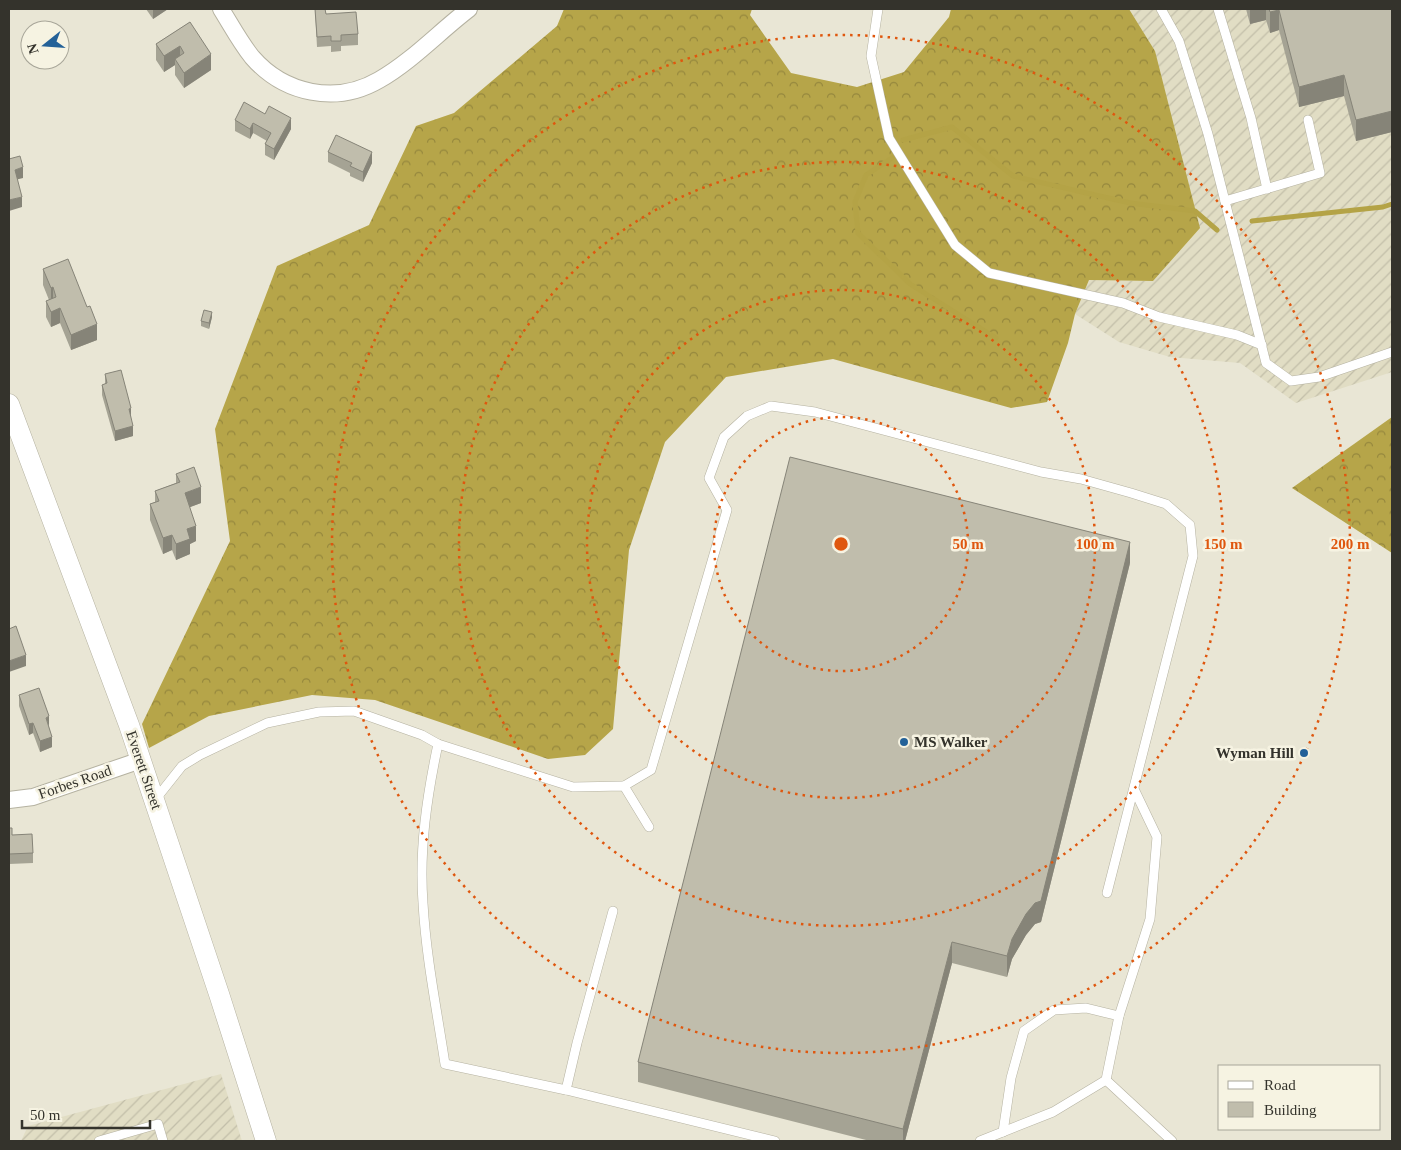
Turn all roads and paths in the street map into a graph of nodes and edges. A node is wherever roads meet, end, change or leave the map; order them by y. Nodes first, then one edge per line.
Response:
1 (221, 9) edge
2 (469, 9) edge
3 (878, 9) edge
4 (1162, 9) edge
5 (1218, 9) edge
6 (1308, 120) dead end
7 (1267, 189) junction
8 (1225, 201) junction
9 (1262, 345) junction
10 (1392, 352) edge
11 (9, 404) edge
12 (438, 744) junction
13 (141, 760) junction
14 (624, 786) junction
15 (1134, 789) junction
16 (9, 800) edge
17 (155, 800) junction
18 (649, 827) dead end
19 (1107, 893) dead end
20 (613, 911) dead end
21 (1119, 1016) junction
22 (1106, 1080) junction
23 (566, 1090) junction
24 (1003, 1132) junction
25 (99, 1141) edge
26 (163, 1141) edge
27 (266, 1141) edge
28 (775, 1141) edge
29 (980, 1141) edge
30 (1172, 1141) edge

1 - 2 street
3 - 9 lane
4 - 8 lane
5 - 7 lane
6 - 7 lane
7 - 8 lane
8 - 9 lane
9 - 10 lane
11 - 13 street, Everett Street
12 - 14 lane
12 - 17 lane
12 - 23 lane
13 - 16 street, Forbes Road
13 - 17 street, Everett Street
14 - 15 lane
14 - 18 lane
15 - 19 lane
15 - 21 lane
17 - 27 street, Everett Street
20 - 23 lane
21 - 22 lane
21 - 24 lane
22 - 24 lane
22 - 30 lane
23 - 28 lane
24 - 29 lane
25 - 26 lane

